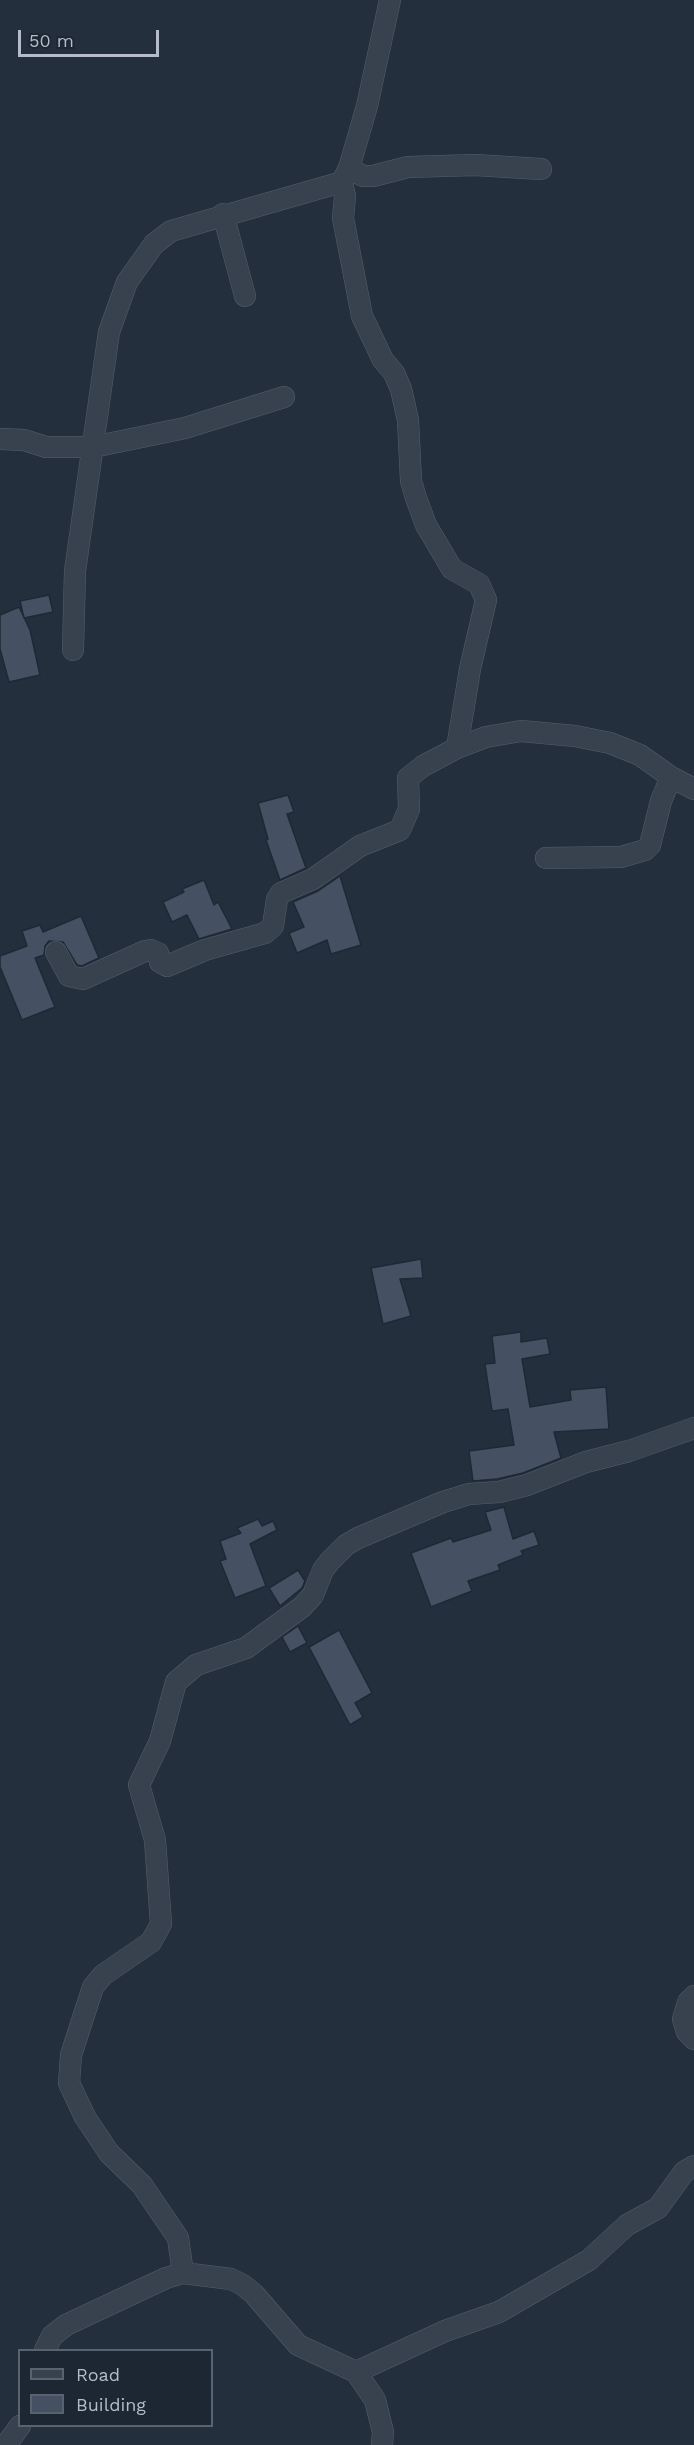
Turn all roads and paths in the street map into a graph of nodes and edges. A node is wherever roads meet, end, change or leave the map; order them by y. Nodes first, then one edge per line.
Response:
1 (390, 0) edge
2 (541, 169) dead end
3 (346, 175) junction
4 (223, 214) junction
5 (244, 296) dead end
6 (284, 398) dead end
7 (0, 439) edge
8 (93, 447) junction
9 (73, 650) dead end
10 (457, 748) junction
11 (671, 777) junction
12 (694, 789) edge
13 (546, 858) dead end
14 (56, 952) dead end
15 (694, 1428) edge
16 (694, 1996) edge
17 (694, 2039) edge
18 (694, 2166) edge
19 (183, 2273) junction
20 (46, 2349) edge
21 (356, 2372) junction
22 (19, 2427) edge
23 (6, 2445) edge
24 (382, 2445) edge

1 - 3 street
2 - 3 street
3 - 4 street
3 - 10 street
4 - 5 street
4 - 8 street
6 - 8 street
7 - 8 street
8 - 9 street
10 - 11 street
10 - 14 street
11 - 12 street
11 - 13 street
15 - 19 street
16 - 17 street
18 - 21 street
19 - 20 street
19 - 21 street
21 - 24 street
22 - 23 street

